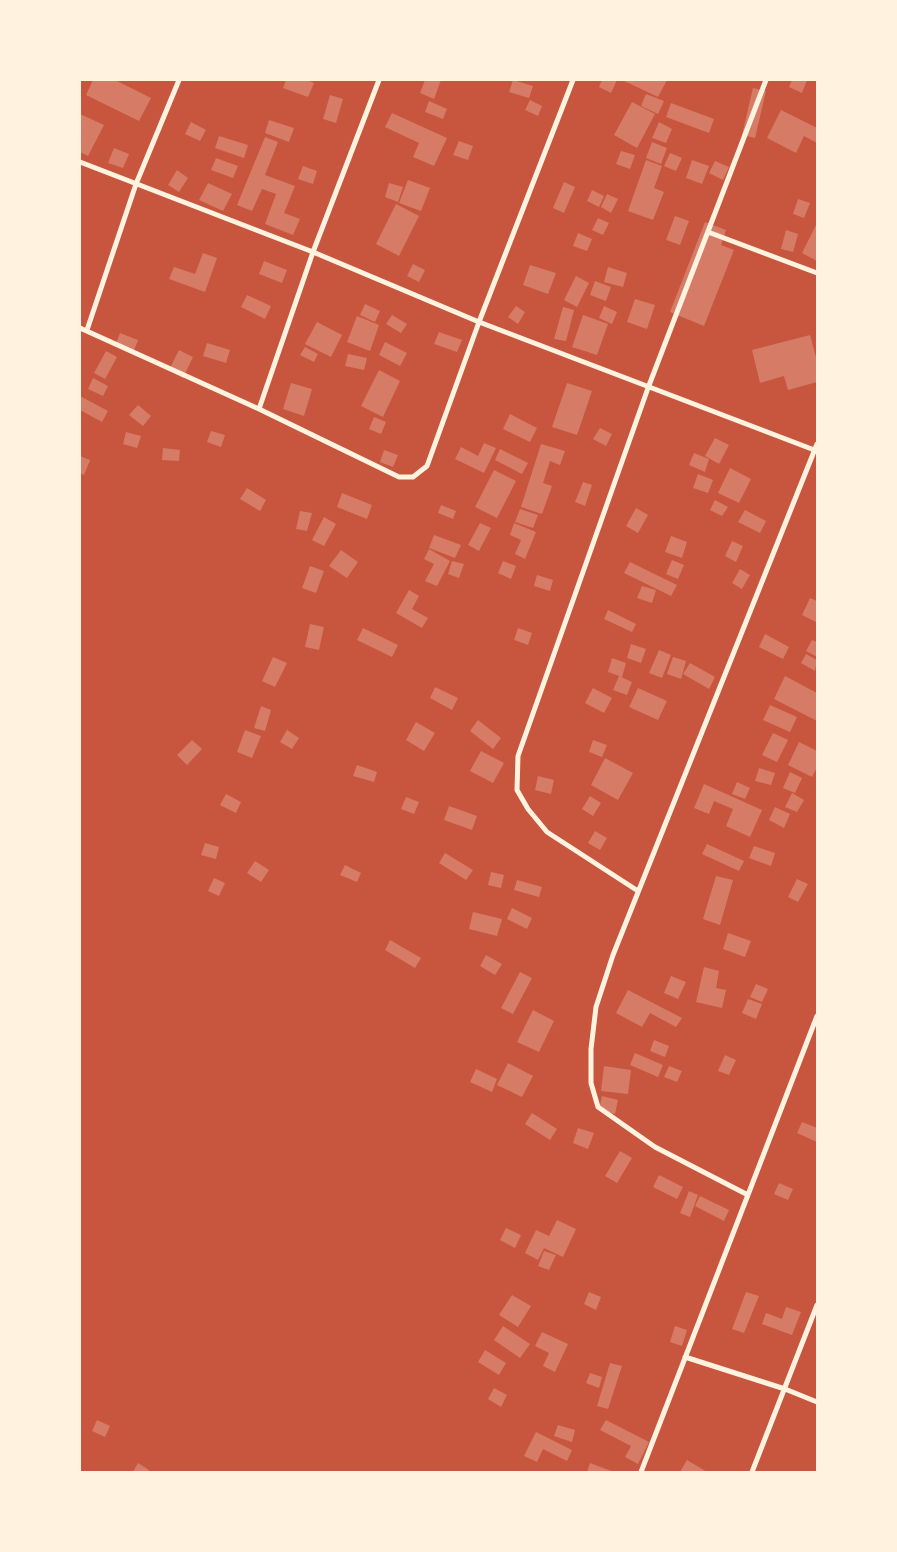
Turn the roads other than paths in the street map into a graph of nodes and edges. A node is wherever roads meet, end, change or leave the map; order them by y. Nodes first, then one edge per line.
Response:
1 (179, 80) edge
2 (379, 80) edge
3 (573, 80) edge
4 (766, 80) edge
5 (80, 162) edge
6 (136, 184) junction
7 (708, 232) junction
8 (312, 252) junction
9 (817, 273) edge
10 (479, 322) junction
11 (80, 328) edge
12 (87, 330) junction
13 (648, 388) junction
14 (260, 409) junction
15 (817, 444) edge
16 (816, 451) edge
17 (638, 891) junction
18 (817, 1016) edge
19 (748, 1195) junction
20 (817, 1305) edge
21 (685, 1357) junction
22 (785, 1389) junction
23 (817, 1402) edge
24 (641, 1472) edge
25 (752, 1472) edge

1 - 6 street
2 - 8 street
3 - 10 street
4 - 7 street
5 - 6 street
6 - 8 street
6 - 12 street
7 - 9 street
7 - 13 street
8 - 10 street
8 - 14 street
10 - 13 street
10 - 14 street
11 - 12 street
12 - 14 street
13 - 16 street
13 - 17 street
15 - 16 street
16 - 17 street
17 - 19 street
18 - 19 street
19 - 21 street
20 - 22 street
21 - 22 street
21 - 24 street
22 - 23 street
22 - 25 street

